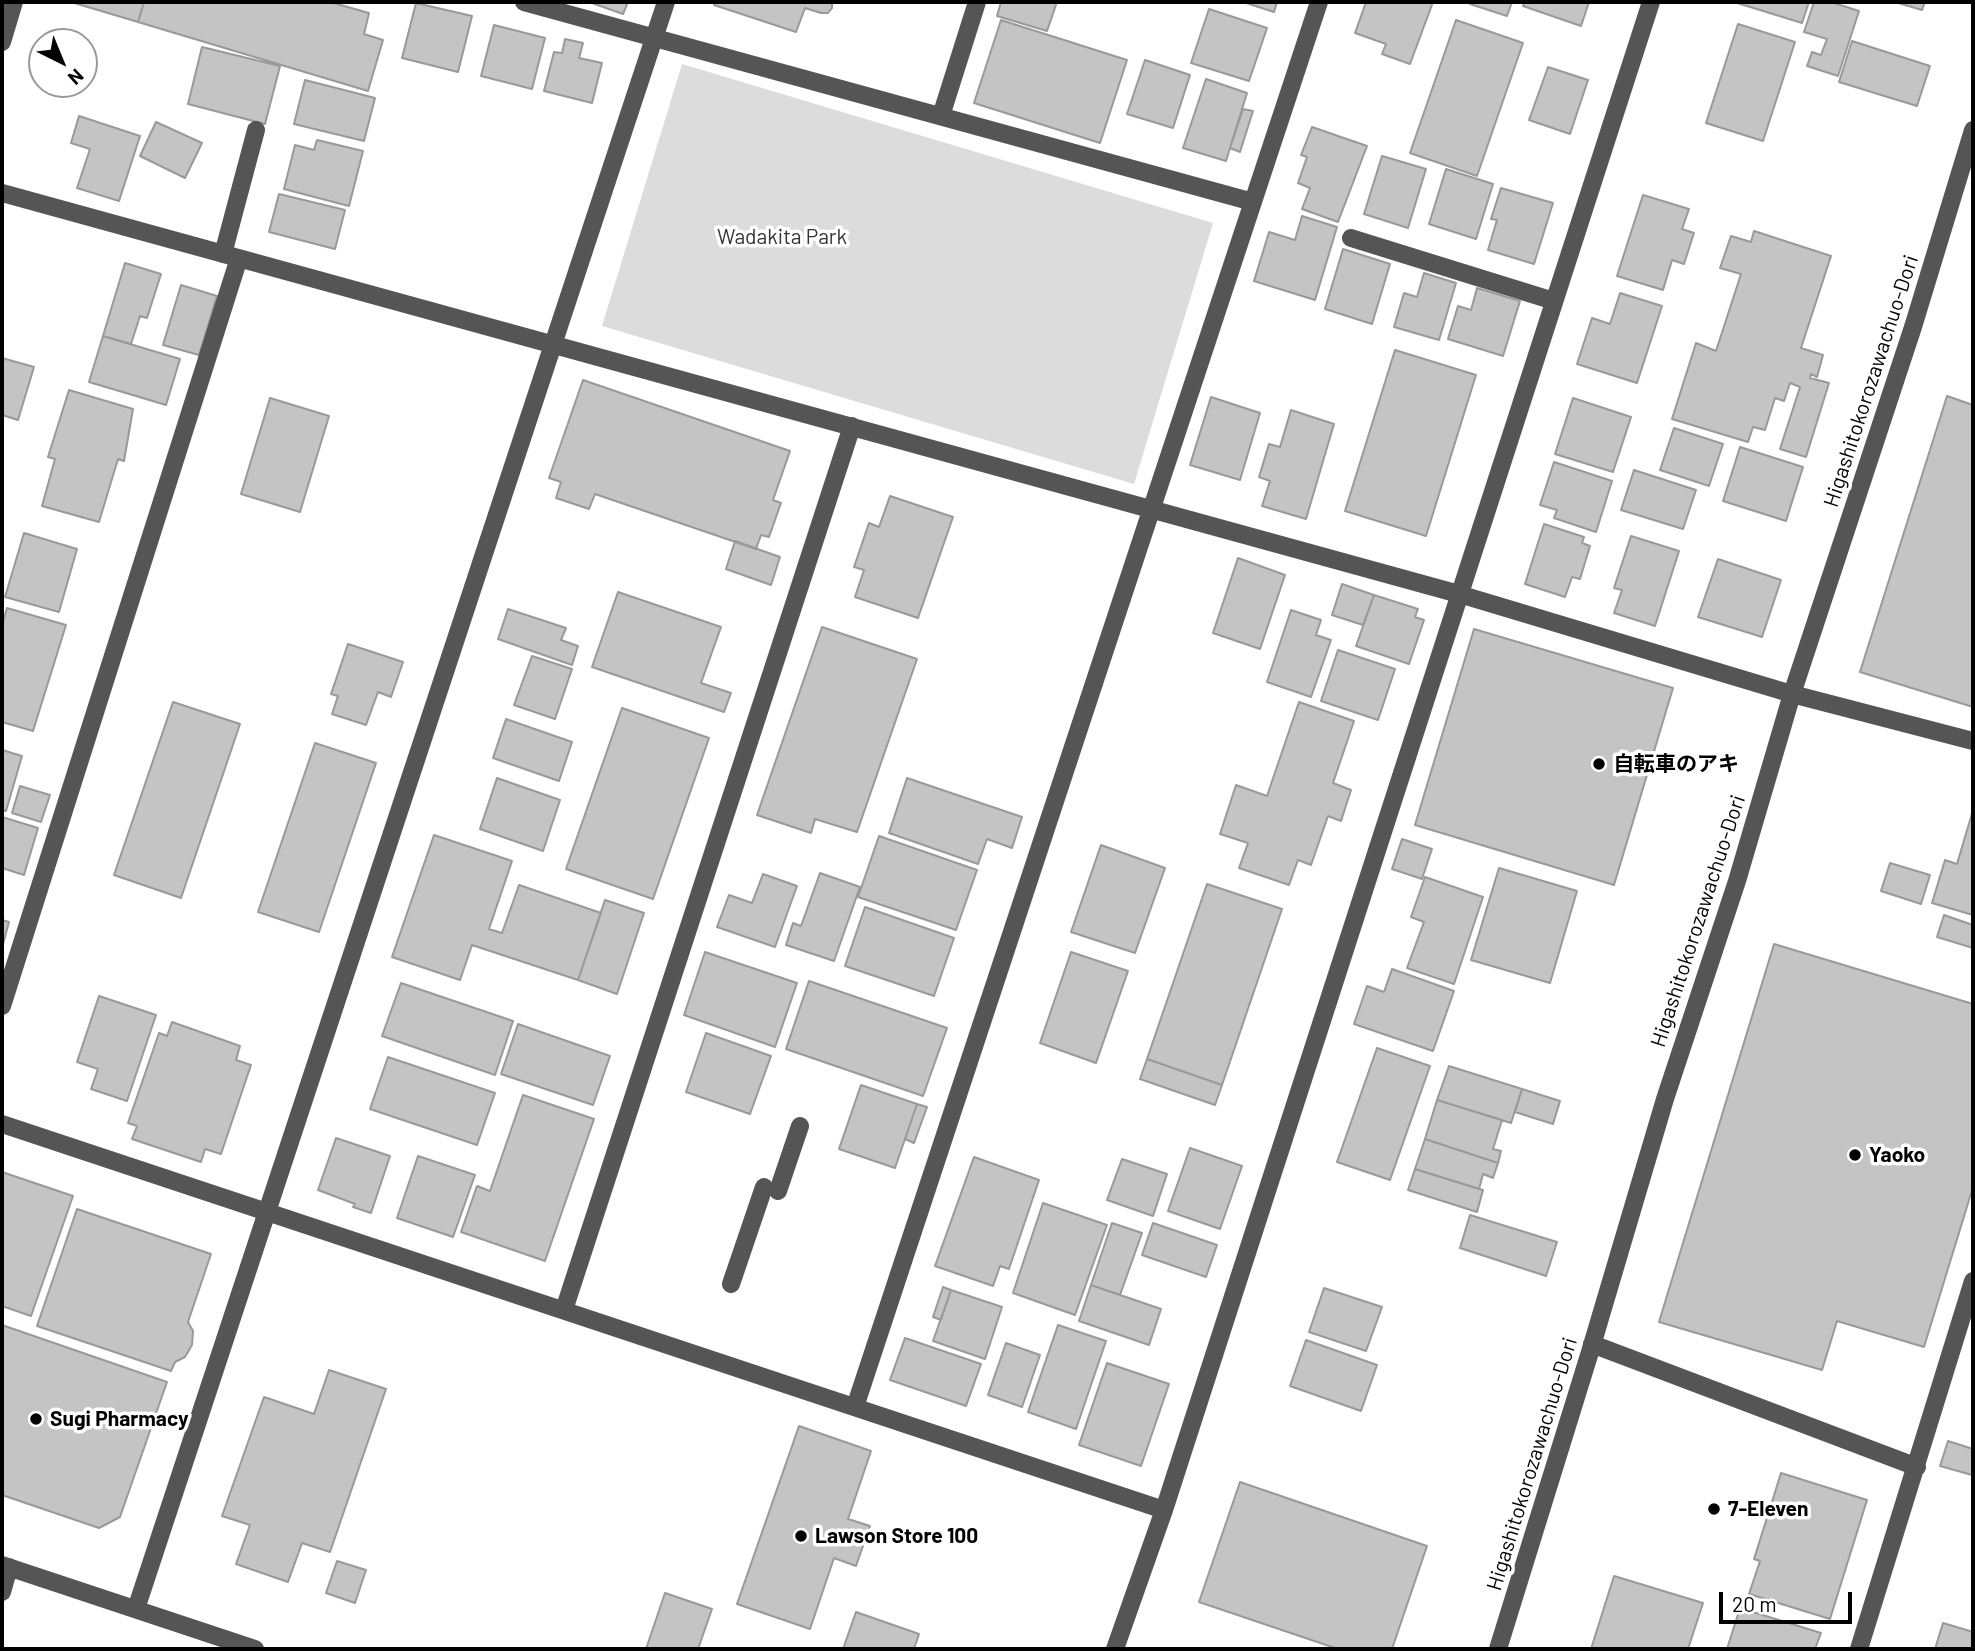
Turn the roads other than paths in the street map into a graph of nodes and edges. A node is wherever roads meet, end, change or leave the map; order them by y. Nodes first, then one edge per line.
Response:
1 (14, 2) edge
2 (524, 2) edge
3 (666, 2) edge
4 (977, 2) edge
5 (1319, 2) edge
6 (1651, 2) edge
7 (654, 38) junction
8 (2, 42) edge
9 (941, 116) junction
10 (256, 130) dead end
11 (1973, 130) edge
12 (2, 193) edge
13 (1253, 202) junction
14 (1351, 238) dead end
15 (231, 256) junction
16 (1554, 301) junction
17 (552, 345) junction
18 (852, 426) junction
19 (1151, 509) junction
20 (1459, 594) junction
21 (1793, 694) junction
22 (1973, 741) edge
23 (2, 1006) edge
24 (2, 1124) edge
25 (800, 1126) dead end
26 (267, 1212) junction
27 (1973, 1281) edge
28 (731, 1284) dead end
29 (564, 1310) junction
30 (1592, 1343) junction
31 (855, 1407) junction
32 (1917, 1467) junction
33 (1164, 1510) junction
34 (6, 1566) edge
35 (2, 1592) edge
36 (136, 1609) junction
37 (255, 1649) edge
38 (1115, 1649) edge
39 (1499, 1649) edge
40 (1860, 1649) edge

1 - 8 street
2 - 7 street
3 - 7 street
4 - 9 street
5 - 13 street
6 - 16 street
7 - 9 street
7 - 17 street
9 - 13 street
10 - 15 street
11 - 21 street, Higashitokorozawachuo-Dori
12 - 15 street
13 - 19 street
14 - 16 street
15 - 17 street
15 - 23 street
16 - 20 street
17 - 18 street
17 - 26 street
18 - 19 street
18 - 29 street
19 - 20 street
19 - 31 street
20 - 21 street
20 - 33 street
21 - 22 street
21 - 30 street, Higashitokorozawachuo-Dori
24 - 26 street
25 - 28 street
26 - 29 street
26 - 36 street
27 - 32 street
29 - 31 street
30 - 32 street
30 - 39 street, Higashitokorozawachuo-Dori
31 - 33 street
32 - 40 street
33 - 38 street
34 - 35 street
34 - 36 street
36 - 37 street

